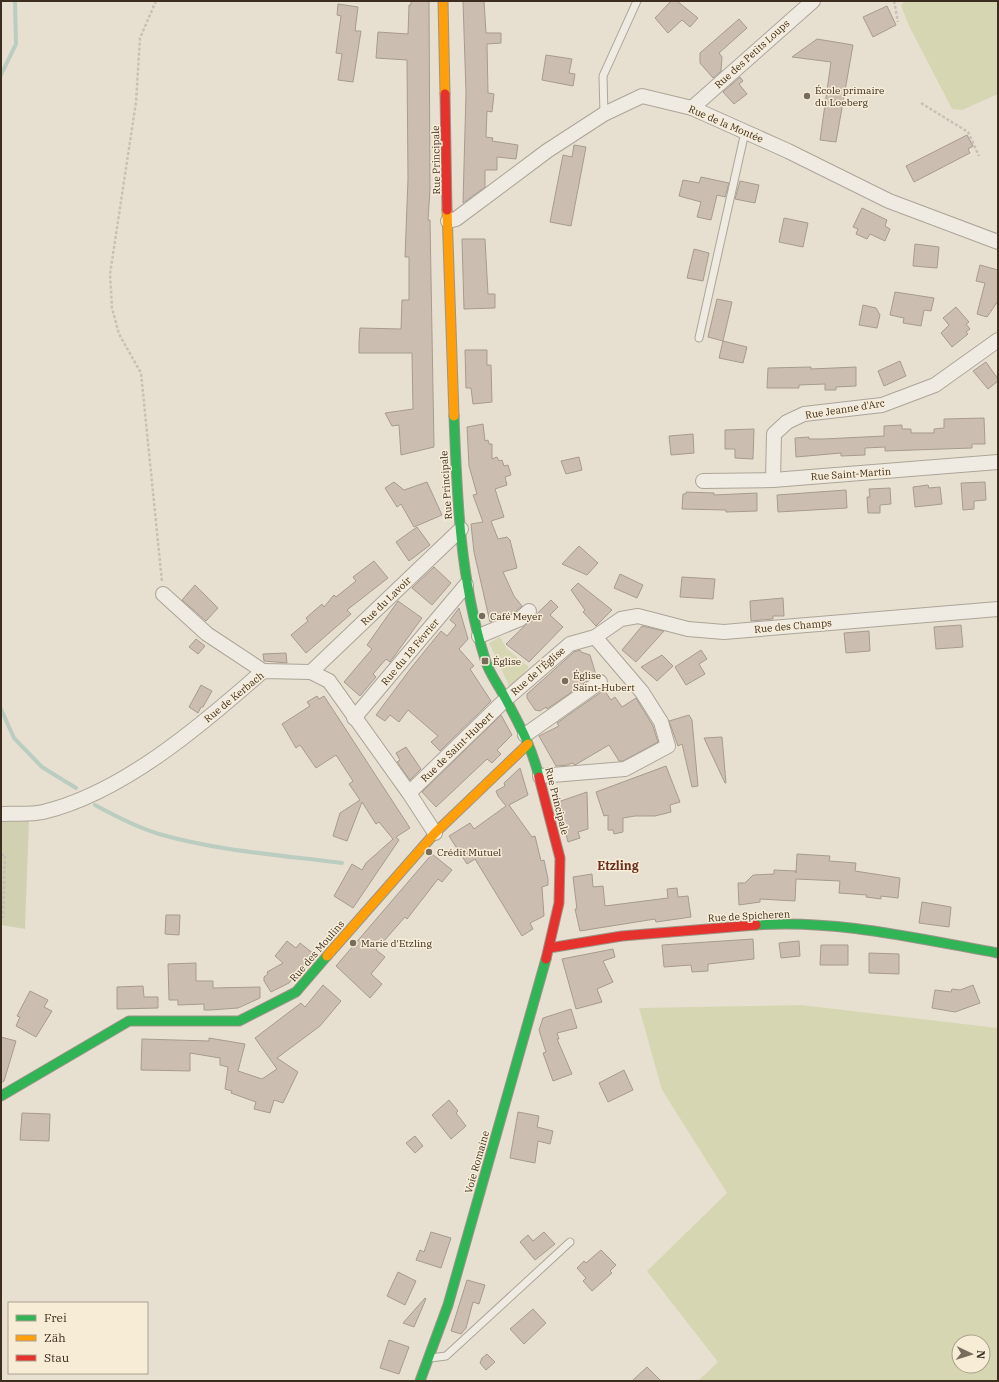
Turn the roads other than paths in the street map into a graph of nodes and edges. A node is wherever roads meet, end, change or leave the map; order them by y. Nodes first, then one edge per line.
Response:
1 (443, 1) edge
2 (637, 1) edge
3 (813, 1) edge
4 (692, 108) junction
5 (604, 114) junction
6 (744, 132) junction
7 (448, 221) junction
8 (998, 242) edge
9 (698, 338) dead end
10 (998, 341) edge
11 (998, 462) edge
12 (773, 480) junction
13 (703, 481) dead end
14 (460, 529) junction
15 (466, 585) junction
16 (163, 594) road end
17 (998, 609) edge
18 (529, 611) dead end
19 (479, 636) junction
20 (596, 637) junction
21 (263, 671) junction
22 (311, 672) junction
23 (600, 682) dead end
24 (505, 700) junction
25 (354, 718) junction
26 (526, 739) junction
27 (540, 776) junction
28 (409, 793) junction
29 (1, 814) edge
30 (435, 833) junction
31 (549, 948) junction
32 (998, 952) edge
33 (1, 1096) edge
34 (570, 1242) dead end
35 (428, 1358) junction
36 (420, 1381) edge

1 - 7 street, Rue Principale
2 - 5 lane
3 - 4 street, Rue des Petits Loups
4 - 5 street, Rue de la Montée
4 - 6 street, Rue de la Montée
5 - 7 street, Rue de la Montée
6 - 8 street, Rue de la Montée
6 - 9 lane
7 - 14 street, Rue Principale
10 - 12 street, Rue Jeanne d'Arc
11 - 12 street, Rue Saint-Martin
12 - 13 street, Rue Saint-Martin
14 - 15 street, Rue Principale
14 - 22 street, Rue du Lavoir
15 - 19 street, Rue Principale
15 - 25 street, Rue du 18 Février
16 - 21 street
17 - 20 street, Rue des Champs
18 - 19 street
19 - 24 street, Rue Principale
20 - 24 street, Rue de l'Église
20 - 27 street
21 - 22 street, Rue de Kerbach
21 - 29 street, Rue de Kerbach
22 - 25 street, Rue de Kerbach
23 - 26 street
24 - 26 street, Rue Principale
24 - 28 street, Rue de Saint-Hubert
25 - 28 street, Rue de Kerbach
26 - 27 street, Rue Principale
26 - 30 street, Rue des Moulins
27 - 31 street, Rue Principale
28 - 30 street, Rue de Kerbach
30 - 33 street, Rue des Moulins
31 - 32 street, Rue de Spicheren
31 - 35 street, Voie Romaine
34 - 35 lane
35 - 36 street, Voie Romaine

